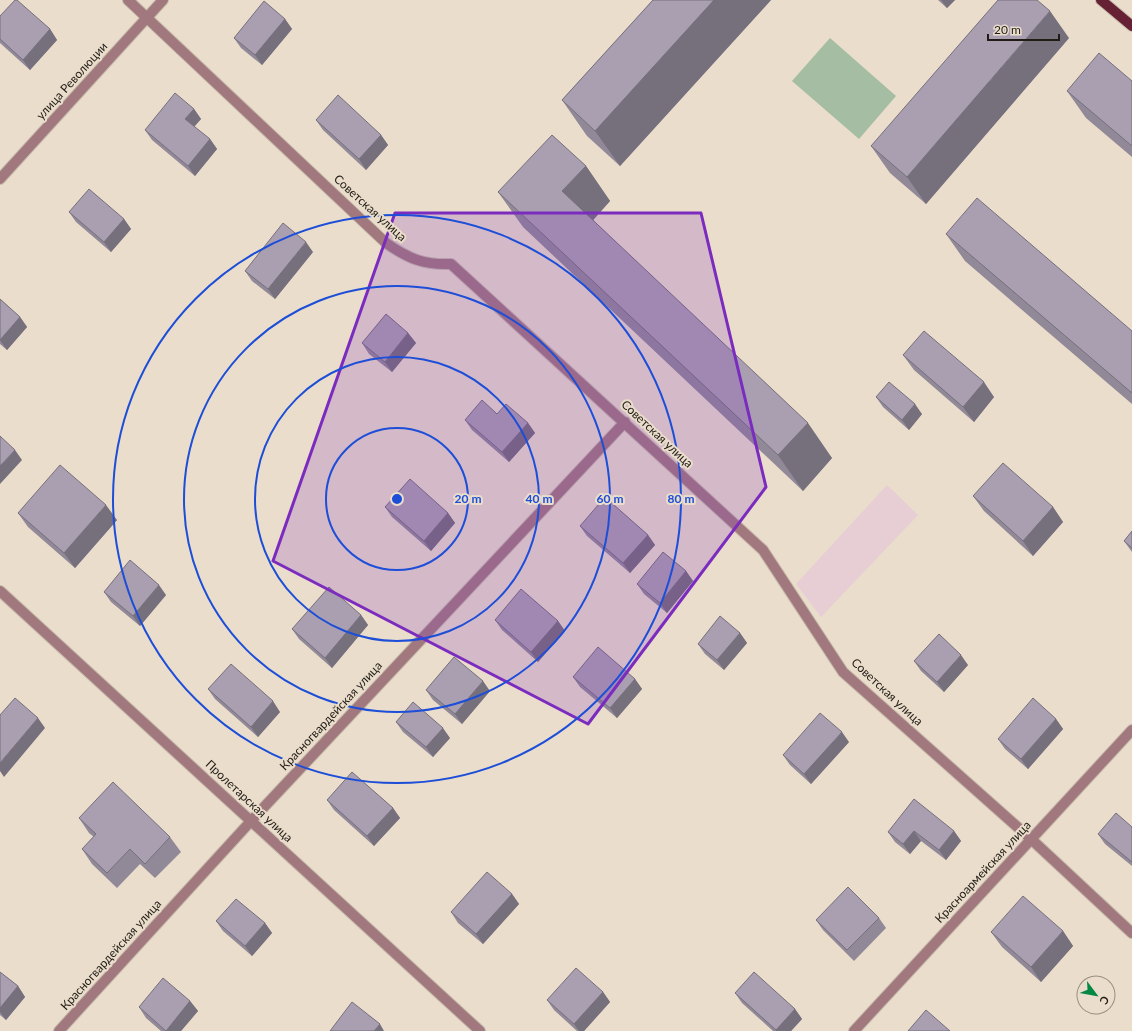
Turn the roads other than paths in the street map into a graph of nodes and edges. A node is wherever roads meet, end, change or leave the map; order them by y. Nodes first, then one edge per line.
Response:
1 (128, 0) edge
2 (163, 0) edge
3 (1101, 0) edge
4 (147, 17) junction
5 (1132, 26) edge
6 (0, 179) edge
7 (625, 422) junction
8 (0, 591) edge
9 (1132, 730) edge
10 (251, 821) junction
11 (1031, 839) junction
12 (1132, 933) edge
13 (59, 1031) edge
14 (480, 1031) edge
15 (854, 1031) edge

1 - 4 street, Советская улица
2 - 4 street, улица Революции
3 - 5 main road
4 - 6 street, улица Революции
4 - 7 street, Советская улица
7 - 10 street, Красногвардейская улица
7 - 11 street, Советская улица
8 - 10 street, Пролетарская улица
9 - 11 street, Красноармейская улица
10 - 13 street, Красногвардейская улица
10 - 14 street, Пролетарская улица
11 - 12 street, Советская улица
11 - 15 street, Красноармейская улица

